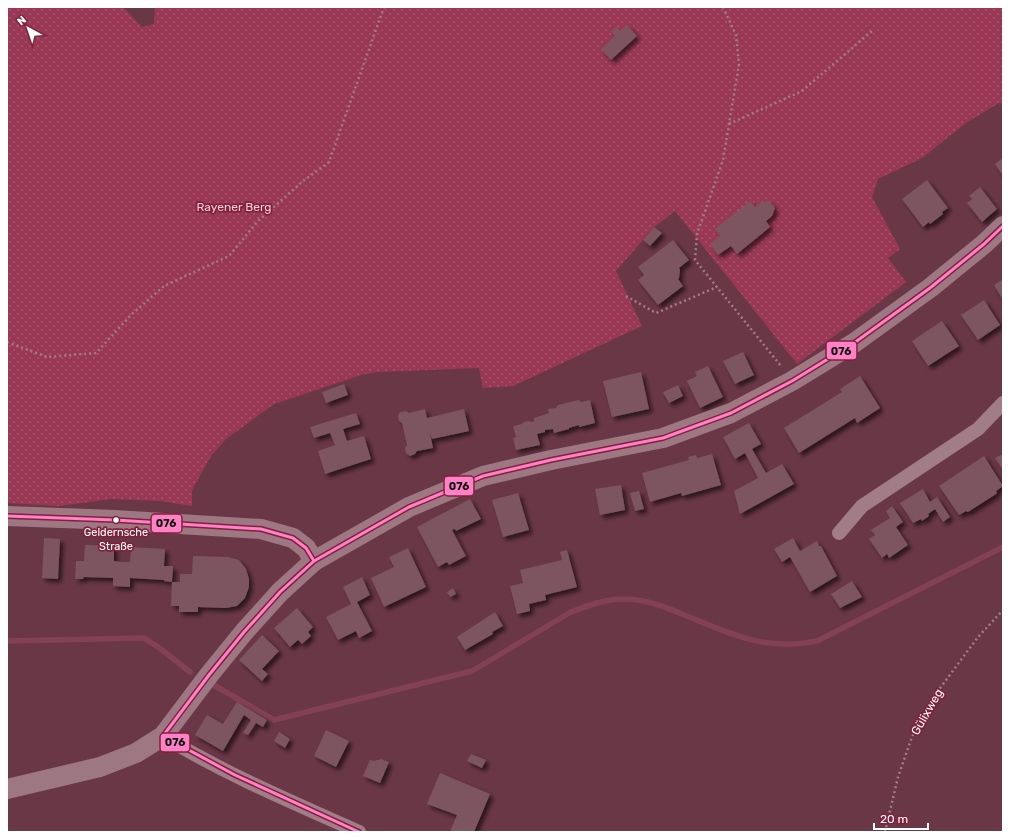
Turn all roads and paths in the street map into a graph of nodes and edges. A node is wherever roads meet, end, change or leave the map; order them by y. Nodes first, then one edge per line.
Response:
1 (384, 7) edge
2 (723, 7) edge
3 (872, 31) dead end
4 (729, 124) junction
5 (1003, 226) edge
6 (717, 287) junction
7 (626, 296) dead end
8 (7, 342) edge
9 (783, 369) dead end
10 (1003, 403) edge
11 (7, 516) edge
12 (839, 533) dead end
13 (314, 562) junction
14 (1003, 610) edge
15 (162, 736) junction
16 (7, 789) edge
17 (359, 832) edge
18 (885, 832) edge

1 - 8 path
2 - 4 path
3 - 4 path
4 - 6 path
5 - 13 main road
6 - 7 path
6 - 9 path
10 - 12 street
11 - 13 main road
13 - 15 main road
14 - 18 path, Gülixweg
15 - 16 main road
15 - 17 street

